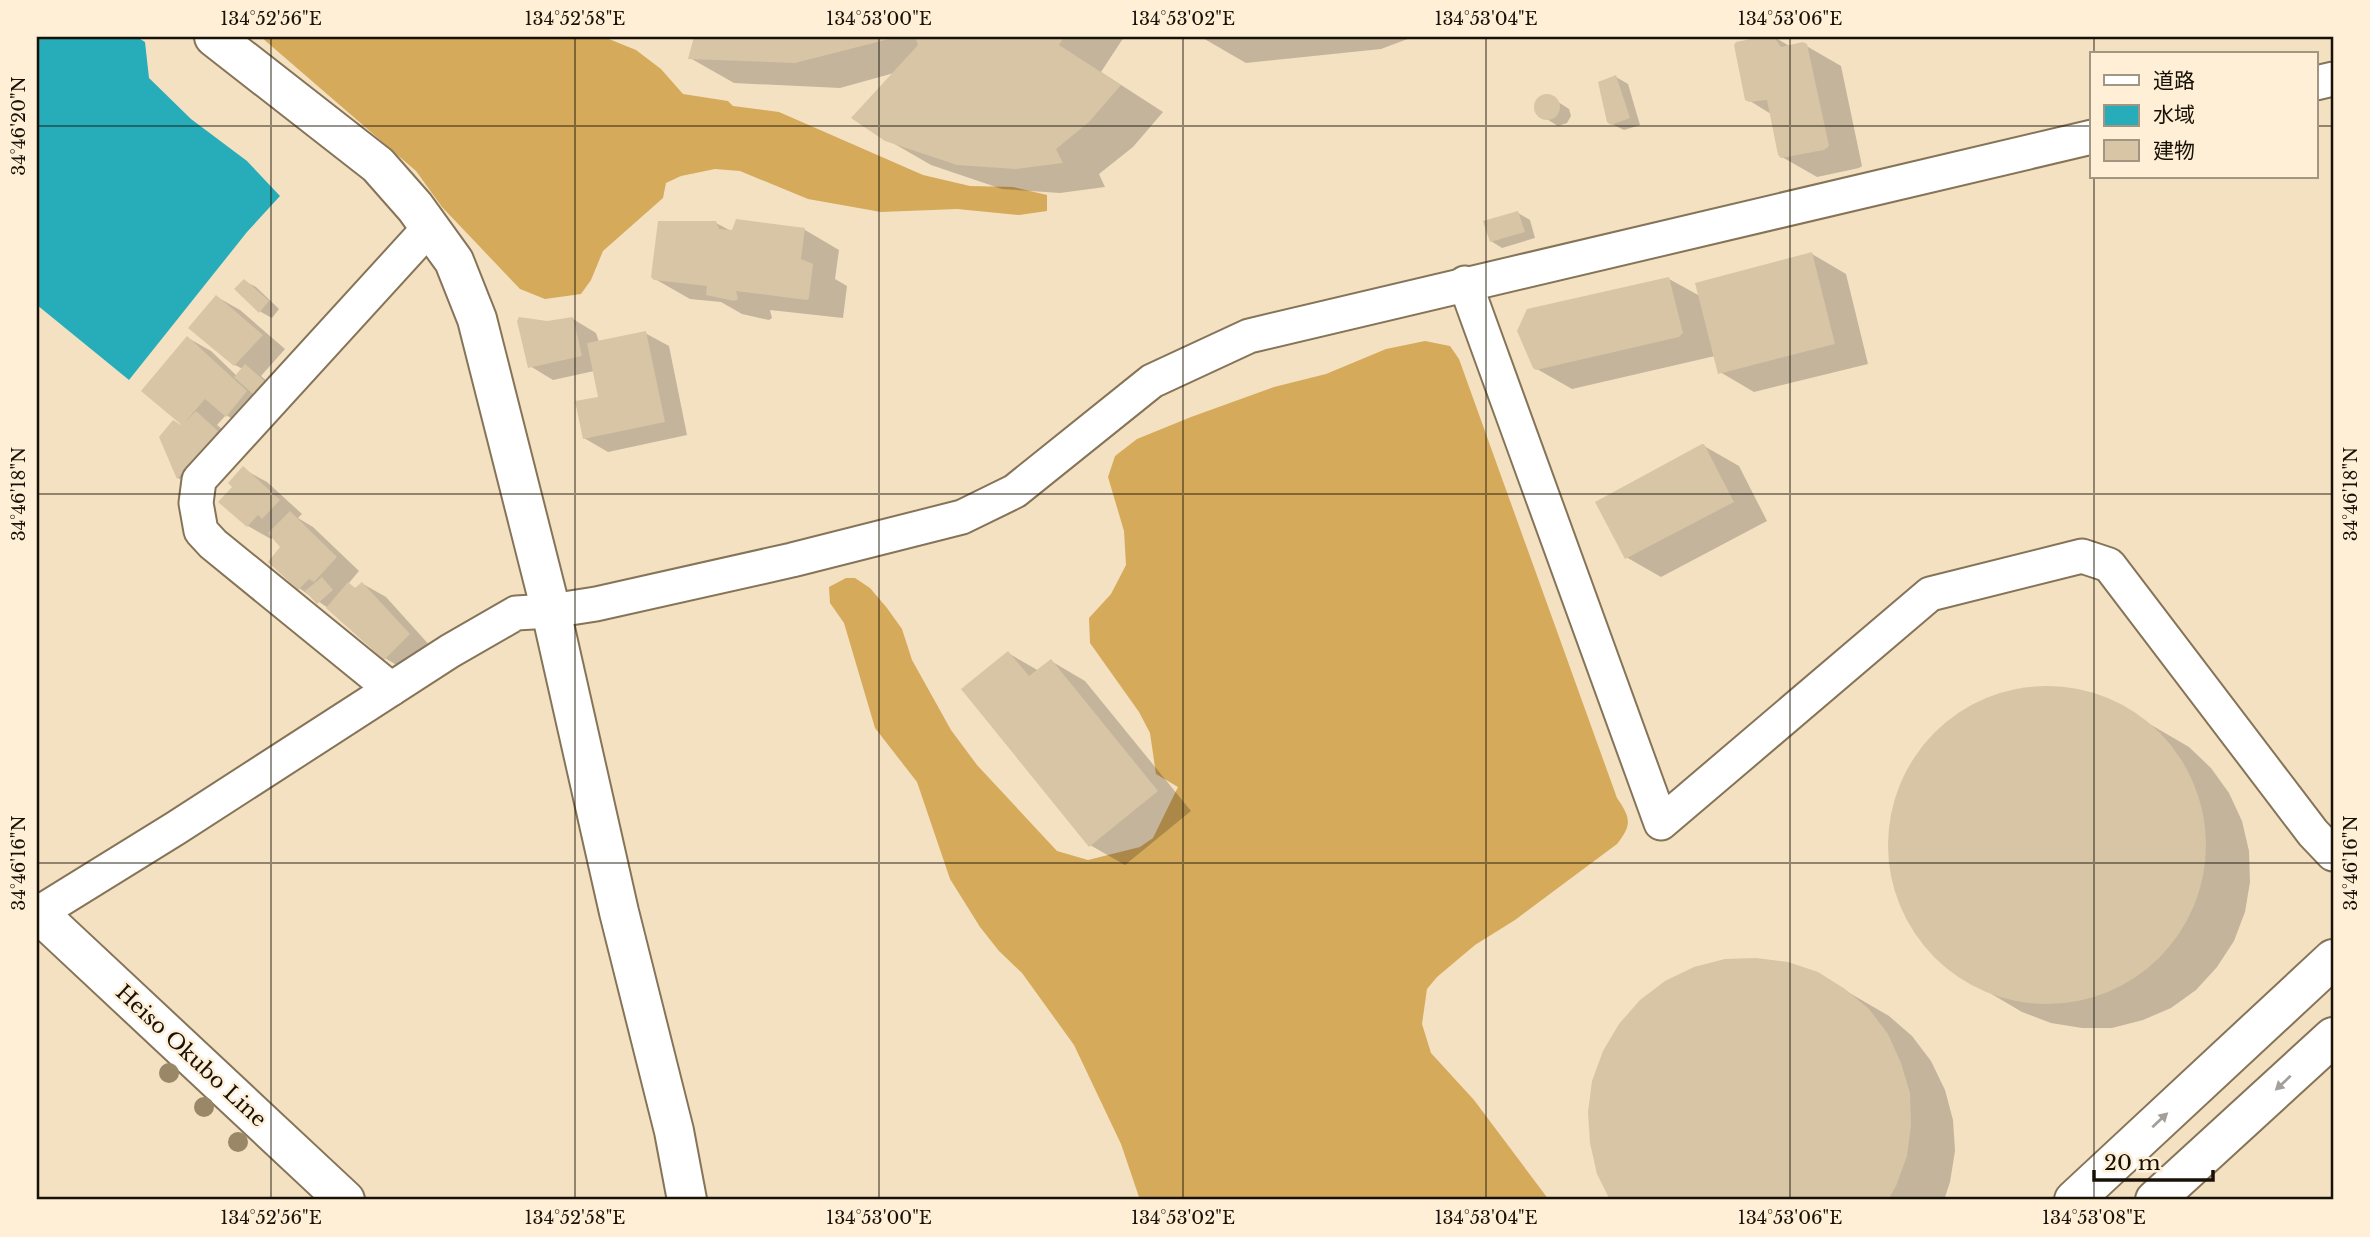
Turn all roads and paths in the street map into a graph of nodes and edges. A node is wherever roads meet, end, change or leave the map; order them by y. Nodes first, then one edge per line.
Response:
1 (214, 37) edge
2 (2090, 137) edge
3 (430, 227) junction
4 (1465, 284) junction
5 (551, 611) junction
6 (391, 689) junction
7 (2326, 835) edge
8 (37, 913) edge
9 (2333, 959) edge
10 (2333, 1037) edge
11 (345, 1200) edge
12 (687, 1200) edge
13 (2074, 1200) edge
14 (2155, 1200) edge

1 - 3 main road
2 - 4 street
3 - 5 main road
3 - 6 street
4 - 5 street
4 - 7 street
5 - 6 street
5 - 12 main road
6 - 8 street
8 - 11 main road, Heiso Okubo Line
13 -> 9 main road
10 -> 14 main road

